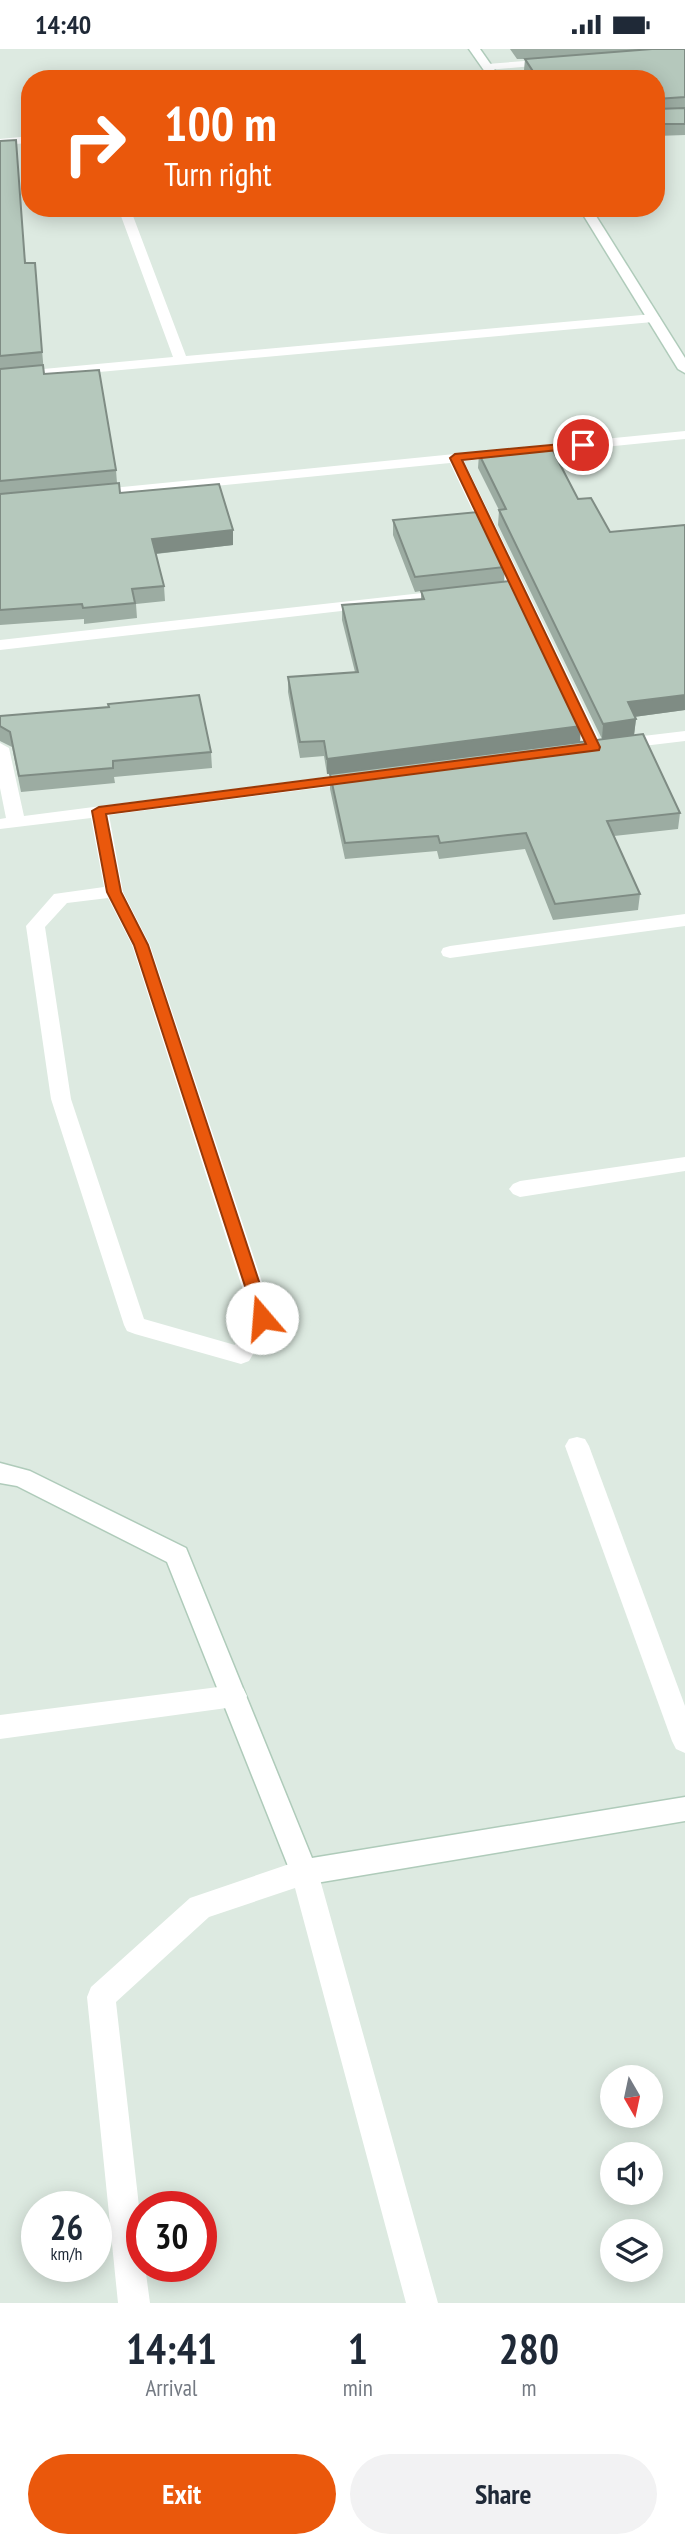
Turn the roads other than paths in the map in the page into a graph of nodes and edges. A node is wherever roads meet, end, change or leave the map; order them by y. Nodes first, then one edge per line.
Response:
1 (474, 49) edge
2 (566, 61) edge
3 (487, 67) junction
4 (489, 70) edge
5 (21, 140) edge
6 (0, 142) edge
7 (127, 217) edge
8 (591, 217) edge
9 (653, 318) junction
10 (181, 361) junction
11 (685, 369) edge
12 (0, 377) edge
13 (685, 435) edge
14 (455, 458) junction
15 (83, 495) edge
16 (463, 594) edge
17 (0, 645) edge
18 (685, 736) edge
19 (0, 748) edge
20 (374, 776) edge
21 (99, 811) junction
22 (8, 823) edge
23 (114, 892) junction
24 (685, 920) edge
25 (450, 952) dead end
26 (685, 1164) edge
27 (520, 1189) dead end
28 (577, 1446) dead end
29 (0, 1473) edge
30 (234, 1696) junction
31 (0, 1727) edge
32 (685, 1741) edge
33 (685, 1809) edge
34 (304, 1872) junction
35 (134, 2303) edge
36 (422, 2303) edge

1 - 3 street
2 - 3 street
3 - 4 street
5 - 6 street
7 - 10 street
8 - 9 street
9 - 10 street
9 - 11 street
10 - 12 street
13 - 14 street
14 - 15 street
14 - 18 street
16 - 17 street
19 - 22 street
20 - 21 street
21 - 22 street
21 - 23 street
23 - 23 street
24 - 25 street
26 - 27 street
28 - 32 street
29 - 30 street
30 - 31 street
30 - 34 street
33 - 34 street
34 - 35 street
34 - 36 street

